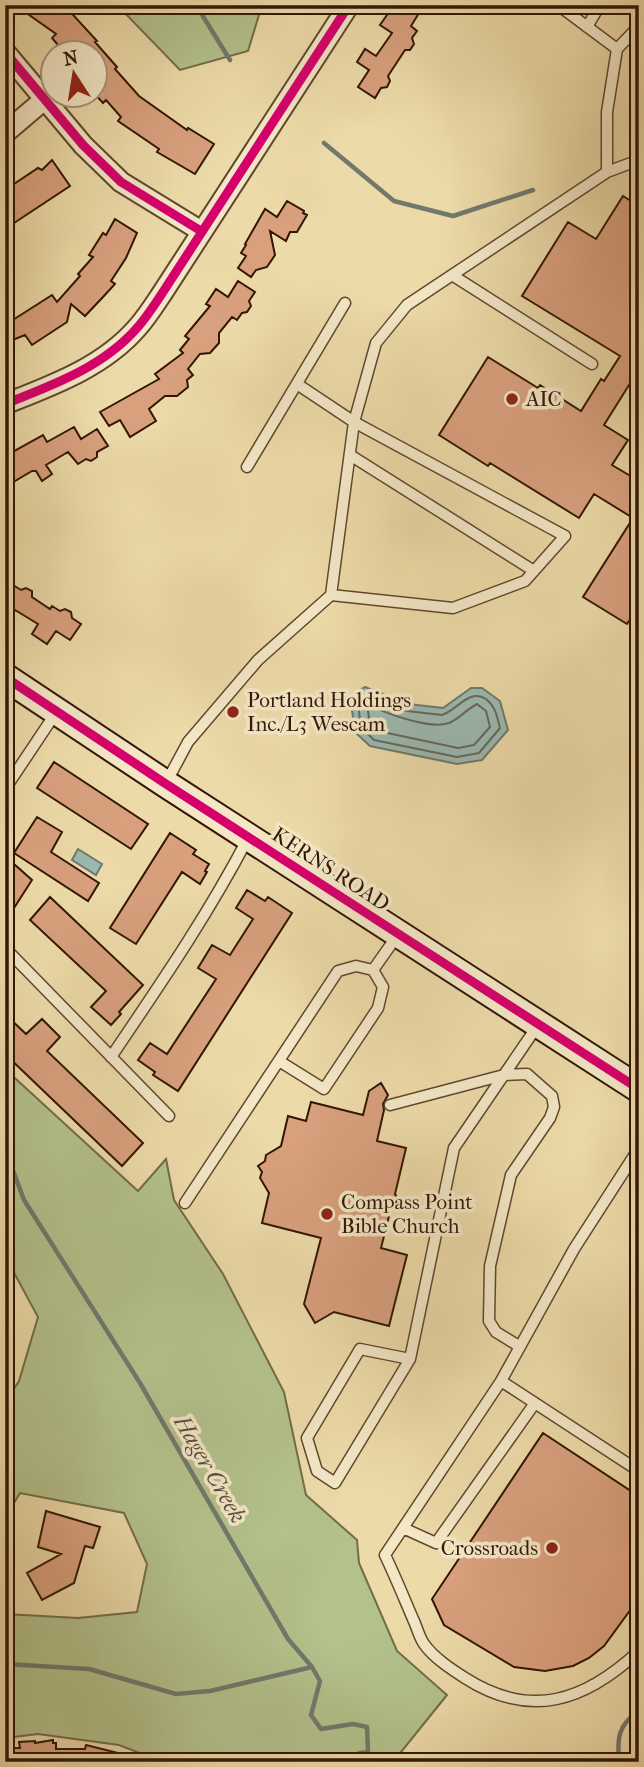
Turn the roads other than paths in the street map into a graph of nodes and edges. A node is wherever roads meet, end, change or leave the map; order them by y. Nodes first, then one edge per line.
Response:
1 (349, 5) edge
2 (558, 5) edge
3 (600, 5) edge
4 (639, 26) edge
5 (587, 27) junction
6 (617, 49) junction
7 (5, 52) edge
8 (38, 92) edge
9 (38, 106) edge
10 (52, 108) edge
11 (5, 133) edge
12 (639, 160) edge
13 (607, 172) junction
14 (201, 231) junction
15 (452, 275) junction
16 (345, 303) dead end
17 (593, 364) dead end
18 (297, 384) junction
19 (5, 404) edge
20 (354, 422) junction
21 (350, 455) junction
22 (247, 467) dead end
23 (534, 571) junction
24 (331, 595) junction
25 (5, 677) edge
26 (56, 712) junction
27 (166, 784) junction
28 (5, 789) edge
29 (249, 836) junction
30 (398, 933) junction
31 (5, 948) edge
32 (373, 970) junction
33 (538, 1024) junction
34 (111, 1057) junction
35 (279, 1061) junction
36 (504, 1075) junction
37 (639, 1089) edge
38 (390, 1105) dead end
39 (169, 1116) dead end
40 (639, 1149) edge
41 (185, 1203) dead end
42 (519, 1346) junction
43 (410, 1359) junction
44 (501, 1381) junction
45 (535, 1403) junction
46 (639, 1471) edge
47 (403, 1528) junction
48 (639, 1651) edge

1 - 14 street
2 - 5 lane
3 - 5 lane
4 - 6 lane
5 - 6 lane
6 - 13 lane
7 - 8 street
9 - 11 street
10 - 14 street
12 - 13 lane
13 - 15 lane
14 - 19 street
15 - 17 lane
15 - 20 lane
16 - 18 lane
18 - 20 lane
18 - 22 lane
20 - 21 lane
20 - 23 lane
21 - 23 lane
21 - 24 lane
23 - 24 lane
24 - 27 lane
25 - 26 street, KERNS ROAD
26 - 27 street, KERNS ROAD
26 - 28 lane
27 - 29 street, KERNS ROAD
29 - 30 street, KERNS ROAD
29 - 34 lane
30 - 32 lane
30 - 33 street, KERNS ROAD
31 - 34 lane
32 - 35 lane
32 - 35 lane
33 - 36 lane
33 - 37 street, KERNS ROAD
34 - 39 lane
35 - 41 lane
36 - 38 lane
36 - 42 lane
36 - 43 lane
40 - 42 lane
42 - 44 lane
43 - 43 lane
44 - 45 lane
44 - 47 lane
45 - 46 lane
45 - 47 lane
47 - 48 lane

